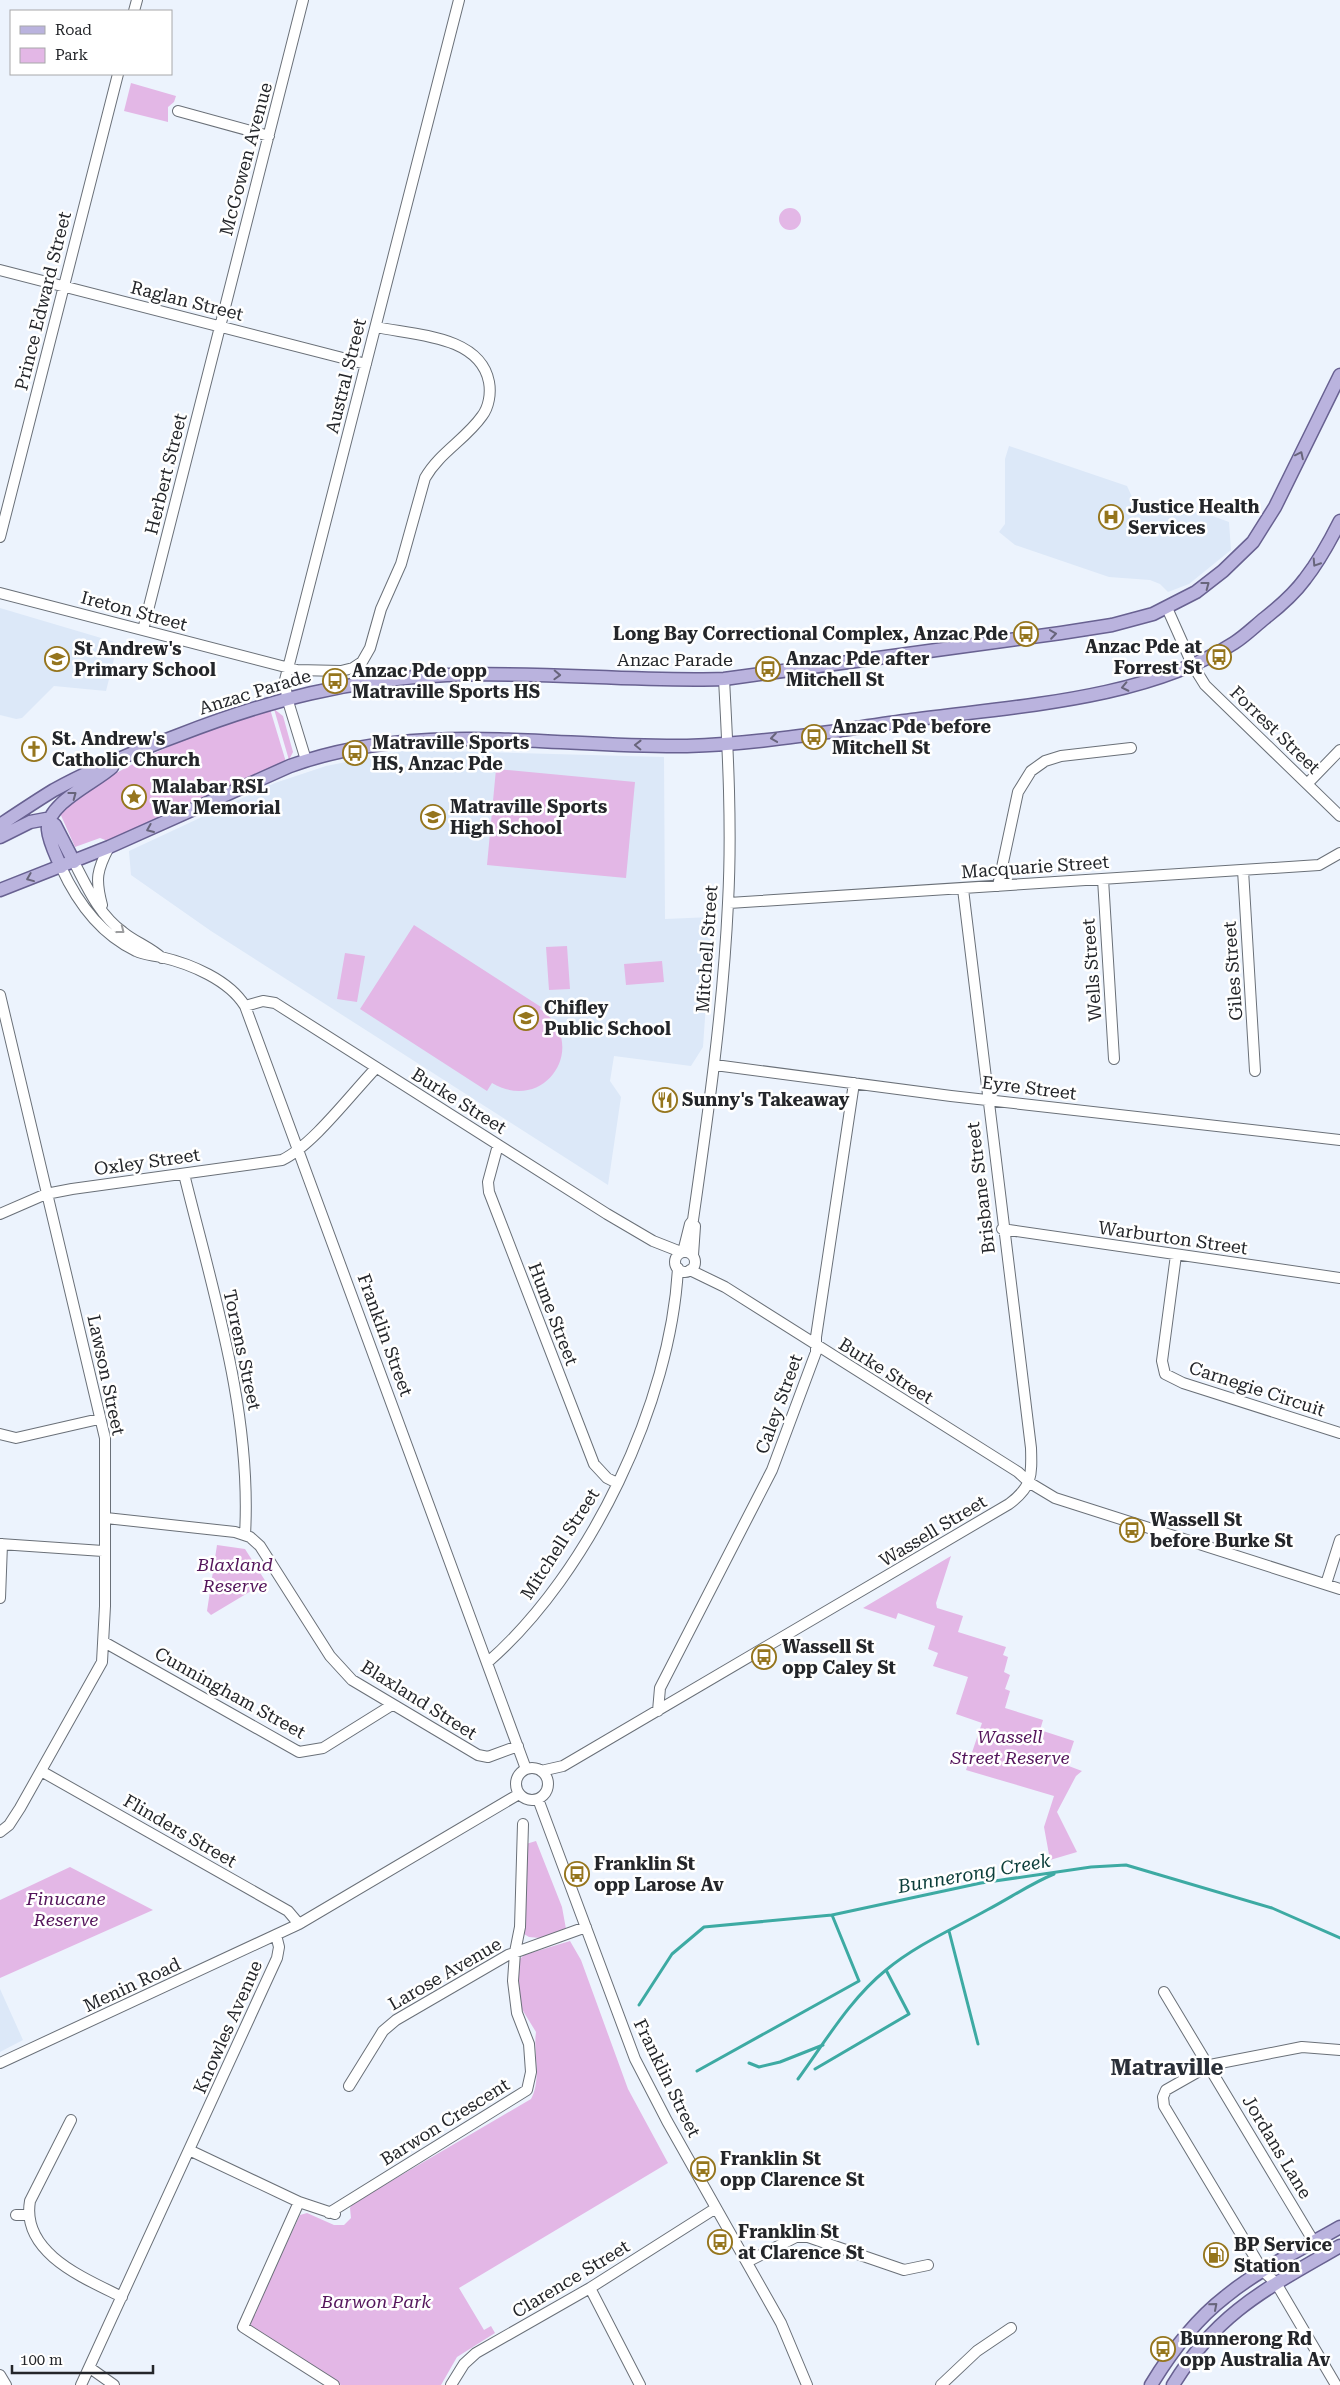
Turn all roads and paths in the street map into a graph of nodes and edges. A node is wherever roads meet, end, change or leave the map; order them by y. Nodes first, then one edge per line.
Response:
1 (303, 0) edge
2 (459, 0) edge
3 (118, 75) edge
4 (178, 111) dead end
5 (269, 136) junction
6 (0, 270) edge
7 (64, 286) junction
8 (220, 327) junction
9 (376, 327) junction
10 (366, 364) junction
11 (1340, 374) edge
12 (1340, 521) edge
13 (0, 537) edge
14 (0, 593) edge
15 (1167, 608) junction
16 (143, 630) junction
17 (1192, 664) junction
18 (288, 668) junction
19 (724, 680) junction
20 (288, 698) junction
21 (728, 744) junction
22 (1131, 748) dead end
23 (1340, 750) edge
24 (128, 754) junction
25 (306, 760) junction
26 (1308, 784) junction
27 (1340, 816) edge
28 (50, 820) junction
29 (0, 825) edge
30 (0, 836) edge
31 (109, 847) junction
32 (1340, 853) edge
33 (74, 862) junction
34 (61, 867) junction
35 (1243, 870) junction
36 (1103, 879) junction
37 (998, 886) junction
38 (963, 889) junction
39 (0, 890) edge
40 (728, 903) junction
41 (105, 915) junction
42 (162, 958) junction
43 (0, 995) edge
44 (246, 1006) junction
45 (10, 1037) junction
46 (0, 1044) edge
47 (1114, 1059) dead end
48 (715, 1065) junction
49 (376, 1068) junction
50 (1255, 1071) dead end
51 (854, 1083) junction
52 (987, 1100) junction
53 (1340, 1140) edge
54 (498, 1145) junction
55 (299, 1148) junction
56 (184, 1174) junction
57 (46, 1194) junction
58 (0, 1214) edge
59 (1002, 1229) junction
60 (1176, 1255) junction
61 (685, 1261) junction
62 (1340, 1278) edge
63 (816, 1346) junction
64 (99, 1419) junction
65 (1340, 1433) edge
66 (0, 1434) edge
67 (617, 1483) junction
68 (1030, 1483) junction
69 (106, 1518) junction
70 (245, 1535) junction
71 (1340, 1540) edge
72 (1, 1544) edge
73 (104, 1551) junction
74 (1326, 1584) junction
75 (1340, 1589) edge
76 (0, 1598) edge
77 (104, 1642) junction
78 (488, 1662) junction
79 (392, 1705) junction
80 (658, 1711) junction
81 (518, 1746) junction
82 (563, 1766) junction
83 (526, 1769) junction
84 (41, 1771) junction
85 (541, 1771) junction
86 (548, 1783) junction
87 (519, 1794) junction
88 (538, 1799) junction
89 (522, 1824) dead end
90 (0, 1832) edge
91 (299, 1924) junction
92 (586, 1927) junction
93 (276, 1935) junction
94 (515, 1952) junction
95 (1164, 1992) dead end
96 (1340, 2050) edge
97 (0, 2063) edge
98 (1210, 2065) junction
99 (349, 2086) dead end
100 (70, 2120) dead end
101 (190, 2150) junction
102 (299, 2202) junction
103 (716, 2208) junction
104 (16, 2214) dead end
105 (27, 2215) junction
106 (1340, 2227) edge
107 (1314, 2242) junction
108 (1340, 2246) edge
109 (747, 2262) junction
110 (928, 2265) dead end
111 (1264, 2271) junction
112 (1276, 2283) junction
113 (590, 2288) junction
114 (122, 2298) junction
115 (1011, 2328) dead end
116 (90, 2368) junction
117 (0, 2375) edge
118 (6, 2385) edge
119 (81, 2385) edge
120 (114, 2385) edge
121 (334, 2385) edge
122 (451, 2385) edge
123 (640, 2385) edge
124 (807, 2385) edge
125 (941, 2385) edge
126 (1151, 2385) edge
127 (1173, 2385) edge
128 (1336, 2385) edge

1 - 5 street, McGowen Avenue
2 - 9 street, Austral Street
3 - 7 street, Prince Edward Street
4 - 5 street
5 - 8 street, McGowen Avenue
6 - 7 street, Raglan Street
7 - 8 street, Raglan Street
7 - 13 street, Prince Edward Street
8 - 10 street, Raglan Street
8 - 16 street, Herbert Street
9 - 10 street, Austral Street
9 - 18 street, Ireton Street
10 - 18 street, Austral Street
15 -> 11 main road, Anzac Parade
12 -> 17 main road
14 - 16 street, Ireton Street
15 - 17 street, Forrest Street
19 -> 15 main road, Anzac Parade
16 - 18 street, Ireton Street
17 -> 21 main road
17 - 26 street, Forrest Street
18 - 20 street, Austral Street
20 -> 19 main road, Anzac Parade
19 - 21 street, Mitchell Street
20 - 24 main road, Anzac Parade
20 - 25 street, Austral Street
21 -> 25 main road
21 - 40 street, Mitchell Street
22 - 37 street
23 - 26 street
28 -> 24 main road
24 - 29 main road, Anzac Parade
25 -> 31 main road
26 - 27 street, Forrest Street
28 - 30 main road
28 - 33 main road
28 - 34 main road
31 - 33 main road
31 - 41 street
32 - 35 street, Macquarie Street
33 - 34 main road
33 - 41 street, Franklin Street
34 -> 39 main road
34 - 42 street, Franklin Street
35 - 36 street, Macquarie Street
35 - 50 street, Giles Street
36 - 37 street, Macquarie Street
36 - 47 street, Wells Street
37 - 38 street, Macquarie Street
38 - 40 street, Macquarie Street
38 - 52 street, Brisbane Street
40 - 48 street, Mitchell Street
41 -> 42 street, Franklin Street
42 - 44 street, Franklin Street
43 - 45 street, Lawson Street
44 - 49 street, Burke Street
44 - 55 street, Franklin Street
45 - 46 street
45 - 57 street, Lawson Street
48 - 51 street, Eyre Street
48 - 61 street, Mitchell Street
49 - 54 street, Burke Street
49 - 55 street, Oxley Street
51 - 52 street, Eyre Street
51 - 63 street, Caley Street
52 - 53 street, Eyre Street
52 - 59 street, Brisbane Street
54 - 61 street, Burke Street
54 - 67 street, Hume Street
55 - 56 street, Oxley Street
55 - 78 street, Franklin Street
56 - 57 street, Oxley Street
56 - 70 street, Torrens Street
57 - 58 street, Oxley Street
57 - 64 street, Lawson Street
59 - 60 street, Warburton Street
59 - 68 street, Brisbane Street
60 - 62 street, Warburton Street
60 - 65 street, Carnegie Circuit
61 - 63 street, Burke Street
61 - 67 street, Mitchell Street
63 - 68 street, Burke Street
63 - 80 street, Caley Street
64 - 66 street
64 - 69 street, Lawson Street
67 - 78 street, Mitchell Street
68 - 74 street
68 - 80 street, Wassell Street
69 - 70 street
69 - 73 street, Lawson Street
70 - 79 street, Blaxland Street
71 - 74 street
72 - 73 street
72 - 76 street
73 - 77 street, Lawson Street
74 - 75 street
77 - 79 street, Cunningham Street
77 - 84 street, Lawson Street
78 - 81 street, Franklin Street
79 - 81 street, Blaxland Street
80 - 82 street, Wassell Street
81 - 83 street, Franklin Street
82 - 85 street, Wassell Street
82 - 86 street, Wassell Street
83 - 85 street
83 - 87 street
84 - 90 street, Lawson Street
84 - 91 street, Flinders Street
85 - 86 street
86 - 88 street
87 - 88 street
87 - 91 street
88 - 92 street, Franklin Street
89 - 94 street, Barwon Crescent
91 - 93 street
92 - 94 street, Larose Avenue
92 - 103 street, Franklin Street
93 - 97 street, Menin Road
93 - 101 street, Knowles Avenue
94 - 99 street, Larose Avenue
94 - 102 street, Barwon Crescent
95 - 98 street, Jordans Lane
96 - 98 street
98 - 107 street, Jordans Lane
98 - 111 street
100 - 105 street
101 - 102 street, Barwon Crescent
101 - 114 street, Knowles Avenue
102 - 121 street
103 - 109 street, Franklin Street
103 - 113 street, Clarence Street
104 - 105 street
105 - 114 street
106 - 107 main road
107 - 111 main road
108 - 112 main road
109 - 110 street
109 - 124 street, Franklin Street
111 - 112 street
126 -> 111 main road
112 - 127 main road
112 - 128 street
113 - 122 street, Clarence Street
113 - 123 street
114 - 116 street, Knowles Avenue
115 - 125 street
116 - 119 street, Knowles Avenue
116 - 120 street
117 - 118 street

